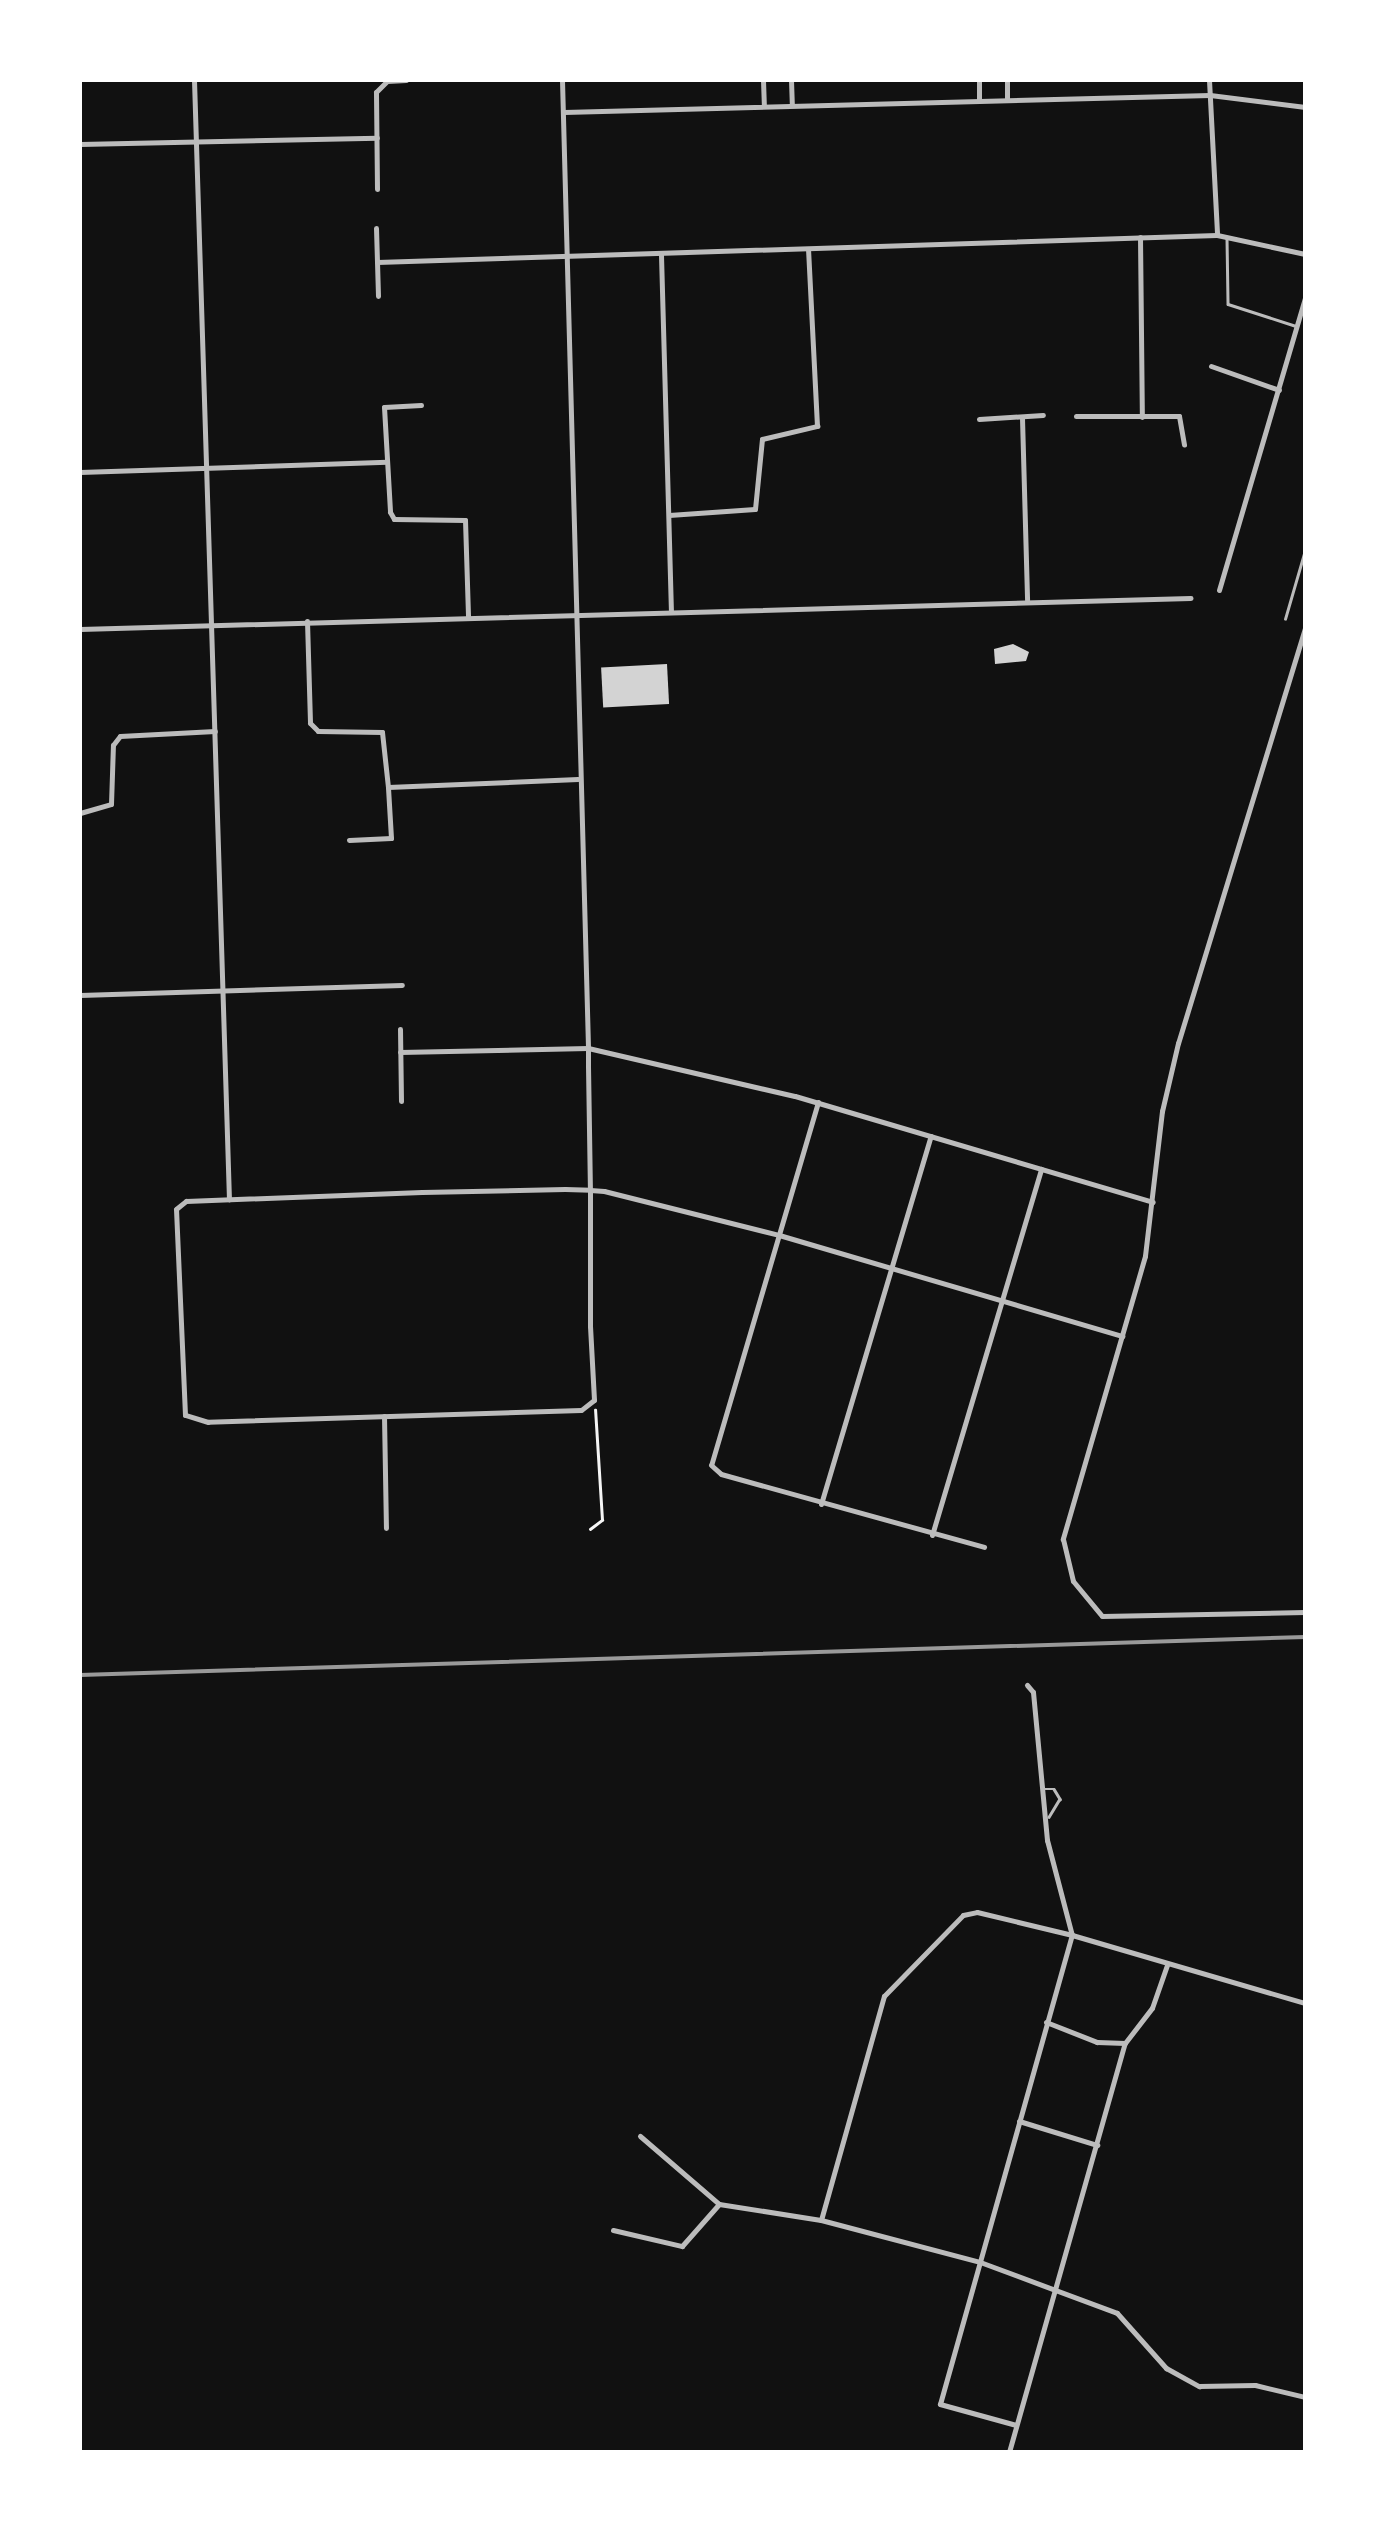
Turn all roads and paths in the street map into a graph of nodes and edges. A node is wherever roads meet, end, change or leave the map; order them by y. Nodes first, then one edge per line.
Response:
1 (194, 80) edge
2 (406, 80) edge
3 (562, 80) edge
4 (763, 80) edge
5 (791, 80) edge
6 (978, 80) edge
7 (1007, 80) edge
8 (1210, 80) edge
9 (1210, 95) junction
10 (1008, 99) junction
11 (979, 100) junction
12 (792, 105) junction
13 (764, 106) junction
14 (1305, 107) edge
15 (563, 112) junction
16 (376, 138) junction
17 (197, 142) junction
18 (80, 144) edge
19 (378, 189) dead end
20 (376, 228) dead end
21 (1217, 235) junction
22 (1140, 236) junction
23 (1227, 236) junction
24 (808, 250) junction
25 (1305, 254) edge
26 (566, 255) junction
27 (661, 255) junction
28 (378, 262) junction
29 (378, 296) dead end
30 (1305, 297) edge
31 (1297, 326) junction
32 (1211, 366) dead end
33 (1281, 390) junction
34 (421, 405) dead end
35 (1043, 416) dead end
36 (1076, 416) dead end
37 (1142, 417) junction
38 (1022, 418) junction
39 (980, 419) dead end
40 (1184, 445) dead end
41 (387, 462) junction
42 (207, 465) junction
43 (80, 472) edge
44 (668, 515) junction
45 (1305, 550) edge
46 (1219, 590) dead end
47 (1191, 598) dead end
48 (1027, 602) junction
49 (671, 612) junction
50 (576, 614) junction
51 (468, 618) junction
52 (1285, 619) dead end
53 (307, 621) junction
54 (212, 626) junction
55 (1305, 628) edge
56 (80, 629) edge
57 (216, 730) junction
58 (578, 779) junction
59 (388, 787) junction
60 (80, 813) edge
61 (349, 840) dead end
62 (402, 985) dead end
63 (220, 992) junction
64 (80, 995) edge
65 (400, 1029) dead end
66 (588, 1048) junction
67 (400, 1052) junction
68 (401, 1102) dead end
69 (818, 1102) junction
70 (931, 1136) junction
71 (1042, 1168) junction
72 (590, 1190) junction
73 (230, 1199) junction
74 (1152, 1202) junction
75 (778, 1235) junction
76 (891, 1266) junction
77 (1002, 1300) junction
78 (1122, 1336) junction
79 (592, 1404) junction
80 (384, 1416) junction
81 (821, 1504) junction
82 (386, 1528) dead end
83 (590, 1530) dead end
84 (932, 1535) junction
85 (984, 1548) dead end
86 (1305, 1612) edge
87 (1026, 1685) dead end
88 (1040, 1789) junction
89 (1045, 1820) junction
90 (1072, 1935) junction
91 (1166, 1965) junction
92 (1305, 2003) edge
93 (1046, 2022) junction
94 (1126, 2043) junction
95 (1019, 2121) junction
96 (640, 2136) dead end
97 (1097, 2145) junction
98 (719, 2204) junction
99 (821, 2220) junction
100 (614, 2230) dead end
101 (980, 2262) junction
102 (1057, 2287) junction
103 (1305, 2397) edge
104 (1016, 2425) junction
105 (1009, 2452) edge

1 - 17 street
2 - 16 street
3 - 15 street
4 - 13 street
5 - 12 street
6 - 11 street
7 - 10 street
8 - 9 street
9 - 10 street
9 - 14 street
9 - 21 street
10 - 11 street
11 - 12 street
12 - 13 street
13 - 15 street
15 - 26 street
16 - 17 street
16 - 19 street
17 - 18 street
17 - 42 street
20 - 28 street
21 - 22 street
21 - 23 street
22 - 24 street
22 - 37 street
23 - 25 street
23 - 31 lane
24 - 27 street
24 - 44 street
26 - 27 street
26 - 28 street
26 - 50 street
27 - 44 street
28 - 29 street
30 - 31 street
31 - 33 street
32 - 33 street
33 - 46 street
34 - 41 street
35 - 38 street
36 - 37 street
37 - 40 street
38 - 39 street
38 - 48 street
41 - 42 street
41 - 51 street
42 - 43 street
42 - 54 street
44 - 49 street
45 - 52 lane
47 - 48 street
48 - 49 street
49 - 50 street
50 - 51 street
50 - 58 street
51 - 53 street
53 - 54 street
53 - 59 street
54 - 56 street
54 - 57 street
55 - 74 street
57 - 60 street
57 - 63 street
58 - 59 street
58 - 66 street
59 - 61 street
62 - 63 street
63 - 64 street
63 - 73 street
65 - 67 street
66 - 67 street
66 - 69 street
66 - 72 street
67 - 68 street
69 - 70 street
69 - 75 street
70 - 71 street
70 - 76 street
71 - 74 street
71 - 77 street
72 - 73 street
72 - 75 street
72 - 79 street
73 - 80 street
74 - 78 street
75 - 76 street
75 - 81 street
76 - 77 street
76 - 81 street
77 - 78 street
77 - 84 street
78 - 86 street
79 - 80 street
79 - 83 path
80 - 82 street
81 - 84 street
84 - 85 street
87 - 88 street
88 - 89 street
88 - 89 lane
89 - 90 street
90 - 91 street
90 - 93 street
90 - 99 street
91 - 92 street
91 - 94 street
93 - 94 street
93 - 95 street
94 - 97 street
95 - 97 street
95 - 101 street
96 - 98 street
97 - 102 street
98 - 99 street
98 - 100 street
99 - 101 street
101 - 102 street
101 - 104 street
102 - 103 street
102 - 104 street
104 - 105 street

